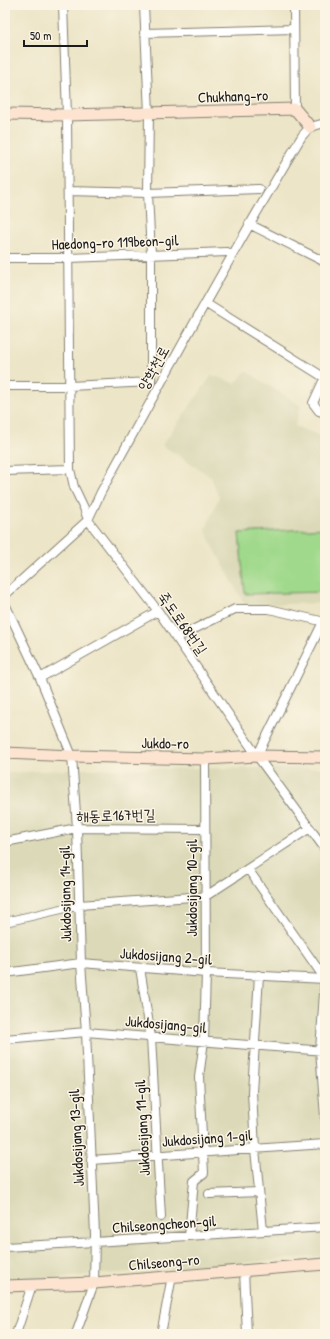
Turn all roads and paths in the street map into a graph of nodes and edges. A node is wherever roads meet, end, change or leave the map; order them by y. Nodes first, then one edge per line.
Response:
1 (63, 5) edge
2 (144, 5) edge
3 (294, 5) edge
4 (294, 30) junction
5 (144, 33) junction
6 (295, 109) junction
7 (149, 113) junction
8 (5, 114) edge
9 (67, 115) junction
10 (325, 123) edge
11 (310, 127) junction
12 (259, 189) dead end
13 (68, 192) junction
14 (148, 192) junction
15 (250, 224) junction
16 (227, 252) dead end
17 (151, 255) junction
18 (5, 258) edge
19 (69, 258) junction
20 (325, 262) edge
21 (205, 303) junction
22 (325, 378) edge
23 (5, 386) edge
24 (69, 386) junction
25 (325, 413) edge
26 (70, 469) junction
27 (5, 472) edge
28 (88, 520) junction
29 (5, 595) edge
30 (5, 604) edge
31 (158, 611) junction
32 (324, 622) edge
33 (176, 638) junction
34 (40, 678) junction
35 (5, 753) edge
36 (72, 756) junction
37 (257, 756) junction
38 (325, 757) edge
39 (205, 759) junction
40 (77, 828) junction
41 (310, 828) junction
42 (205, 829) junction
43 (5, 842) edge
44 (325, 849) edge
45 (248, 869) junction
46 (206, 896) junction
47 (79, 905) junction
48 (5, 922) edge
49 (81, 963) junction
50 (140, 968) junction
51 (5, 973) edge
52 (206, 973) junction
53 (259, 975) junction
54 (325, 979) edge
55 (86, 1032) junction
56 (151, 1037) junction
57 (5, 1039) edge
58 (204, 1041) junction
59 (255, 1046) junction
60 (322, 1051) edge
61 (325, 1117) edge
62 (325, 1144) edge
63 (255, 1149) junction
64 (204, 1152) junction
65 (157, 1156) junction
66 (91, 1160) junction
67 (259, 1192) junction
68 (209, 1194) dead end
69 (161, 1217) dead end
70 (325, 1227) edge
71 (263, 1231) junction
72 (188, 1236) junction
73 (95, 1242) junction
74 (5, 1247) edge
75 (325, 1264) edge
76 (244, 1271) junction
77 (172, 1276) junction
78 (94, 1283) junction
79 (32, 1285) junction
80 (5, 1286) edge
81 (16, 1334) edge
82 (76, 1334) edge
83 (161, 1334) edge
84 (247, 1334) edge

1 - 9 street, 죽도로68번길
2 - 5 street
3 - 4 street
4 - 5 street
4 - 6 street
5 - 7 street
6 - 7 main road, Chukhang-ro
6 - 11 main road
7 - 9 main road, Chukhang-ro
7 - 14 street
8 - 9 main road, Chukhang-ro
9 - 13 street, 죽도로68번길
10 - 11 street
11 - 15 street, 양학천로
12 - 14 street
13 - 14 street
13 - 19 street, 죽도로68번길
14 - 17 street
15 - 20 street
15 - 21 street, 양학천로
16 - 17 street, Haedong-ro 119beon-gil
17 - 19 street, Haedong-ro 119beon-gil
17 - 24 street
18 - 19 street, Haedong-ro 119beon-gil
19 - 24 street, 죽도로68번길
21 - 22 street
21 - 28 street, 양학천로
22 - 25 street
23 - 24 street
24 - 26 street, 죽도로68번길
26 - 27 street
26 - 28 street, 죽도로68번길
28 - 29 street, 양학천로
28 - 31 street, 죽도로68번길
30 - 34 street, Jukdosijang 14-gil
31 - 33 street, 죽도로68번길
31 - 34 street
32 - 33 street
32 - 37 street
33 - 37 street, 죽도로68번길
34 - 36 street, Jukdosijang 14-gil
35 - 36 main road, Jukdo-ro
36 - 39 main road, Jukdo-ro
36 - 40 street, Jukdosijang 14-gil
37 - 38 main road, Jukdo-ro
37 - 39 main road, Jukdo-ro
37 - 41 street, 죽도로68번길
39 - 42 street, Jukdosijang 10-gil
40 - 42 street, 해동로167번길
40 - 43 street, 해동로167번길
40 - 47 street, Jukdosijang 14-gil
41 - 44 street, 죽도로68번길
41 - 45 street
42 - 46 street, Jukdosijang 10-gil
45 - 46 street
45 - 54 street
46 - 47 street
46 - 52 street, Jukdosijang 10-gil
47 - 48 street
47 - 49 street, Jukdosijang 14-gil
49 - 50 street, Jukdosijang 2-gil
49 - 51 street, Jukdosijang 2-gil
49 - 55 street, Jukdosijang 14-gil
50 - 52 street, Jukdosijang 2-gil
50 - 56 street, Jukdosijang 11-gil
52 - 53 street, Jukdosijang 2-gil
52 - 58 street, Jukdosijang 10-gil
53 - 54 street, Jukdosijang 2-gil
53 - 59 street
54 - 60 street
55 - 56 street, Jukdosijang-gil
55 - 57 street, Jukdosijang-gil
55 - 66 street, Jukdosijang 13-gil
56 - 58 street, Jukdosijang-gil
56 - 65 street, Jukdosijang 11-gil
58 - 59 street, Jukdosijang-gil
58 - 64 street, Jukdosijang 10-gil
59 - 60 street, Jukdosijang-gil
59 - 63 street
60 - 61 street
62 - 63 street, Jukdosijang 1-gil
63 - 64 street, Jukdosijang 1-gil
63 - 67 street
64 - 65 street, Jukdosijang 1-gil
64 - 72 street, Jukdosijang 10-gil
65 - 66 street, Jukdosijang 1-gil
65 - 69 street, Jukdosijang 11-gil
66 - 73 street, Jukdosijang 13-gil
67 - 68 street
67 - 71 street
70 - 71 street, Chilseongcheon-gil
71 - 72 street, Chilseongcheon-gil
72 - 73 street, Chilseongcheon-gil
73 - 74 street, Chilseongcheon-gil
73 - 78 street, Jukdosijang 13-gil
75 - 76 main road, Chilseong-ro
76 - 77 main road, Chilseong-ro
76 - 84 street
77 - 78 main road, Chilseong-ro
77 - 83 street
78 - 79 main road, Chilseong-ro
78 - 82 street, Jukdosijang 13-gil
79 - 80 main road, Chilseong-ro
79 - 81 street

